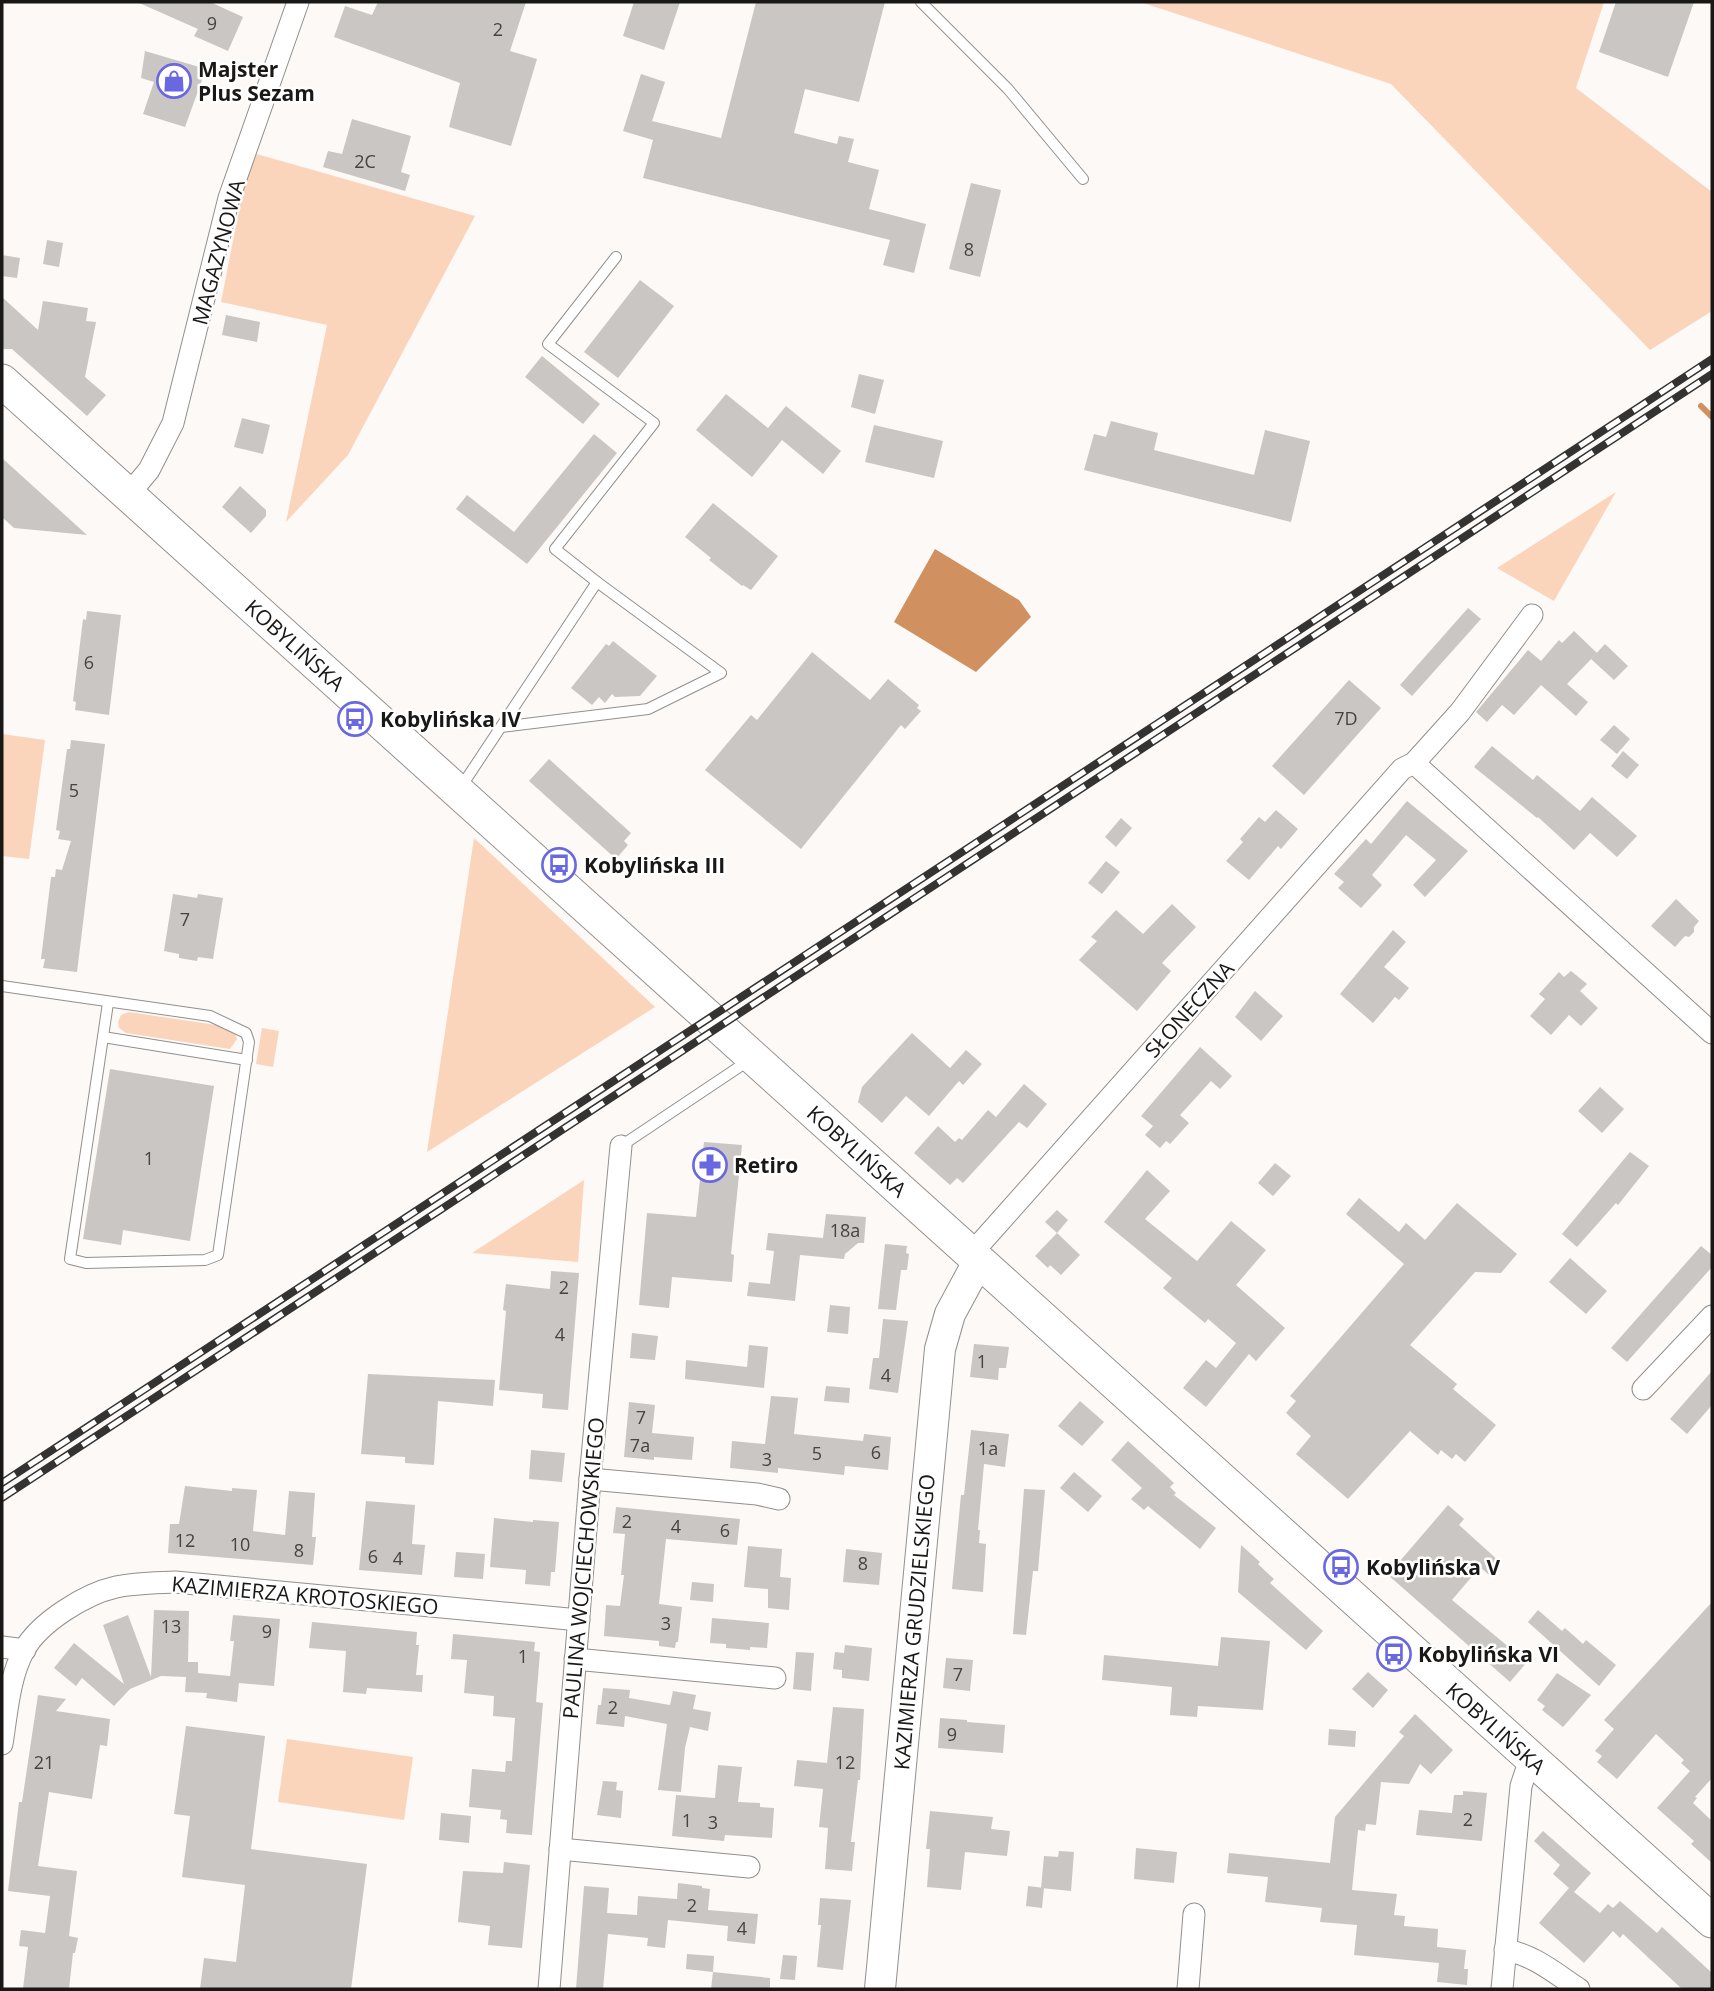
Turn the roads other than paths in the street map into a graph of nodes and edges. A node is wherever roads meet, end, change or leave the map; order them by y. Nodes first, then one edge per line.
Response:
1 (298, 2) edge
2 (921, 2) edge
3 (1083, 179) dead end
4 (616, 257) dead end
5 (2, 381) edge
6 (128, 495) junction
7 (597, 582) junction
8 (1532, 615) dead end
9 (501, 727) junction
10 (1414, 763) junction
11 (458, 792) junction
12 (2, 986) edge
13 (108, 1003) junction
14 (1712, 1033) edge
15 (103, 1037) junction
16 (753, 1058) junction
17 (247, 1060) junction
18 (621, 1146) joint
19 (978, 1262) junction
20 (1712, 1316) edge
21 (1643, 1389) dead end
22 (590, 1479) junction
23 (779, 1499) dead end
24 (579, 1620) junction
25 (2, 1647) edge
26 (24, 1650) junction
27 (575, 1660) junction
28 (775, 1678) dead end
29 (2, 1744) edge
30 (1534, 1761) junction
31 (560, 1849) junction
32 (750, 1867) dead end
33 (1194, 1914) dead end
34 (1712, 1921) edge
35 (1506, 1950) junction
36 (549, 1989) edge
37 (880, 1989) edge
38 (1188, 1989) edge
39 (1502, 1989) edge
40 (1579, 1989) edge

1 - 6 street, MAGAZYNOWA
2 - 3 lane
4 - 7 lane
5 - 6 main road, KOBYLIŃSKA
6 - 11 main road, KOBYLIŃSKA
7 - 9 lane
7 - 9 lane
8 - 10 street, SŁONECZNA
9 - 11 lane
10 - 14 street
10 - 19 street, SŁONECZNA
11 - 16 main road, KOBYLIŃSKA
12 - 13 lane
13 - 15 lane
13 - 17 lane
15 - 17 lane
15 - 17 lane
16 - 18 lane
16 - 19 main road, KOBYLIŃSKA
18 - 22 street, PAULINA WOJCIECHOWSKIEGO
19 - 30 main road, KOBYLIŃSKA
19 - 37 street, KAZIMIERZA GRUDZIELSKIEGO
20 - 21 street
22 - 23 street
22 - 24 street, PAULINA WOJCIECHOWSKIEGO
24 - 26 street, KAZIMIERZA KROTOSKIEGO
24 - 27 street, PAULINA WOJCIECHOWSKIEGO
25 - 26 street
26 - 29 street, KAZIMIERZA KROTOSKIEGO
27 - 28 street
27 - 31 street, PAULINA WOJCIECHOWSKIEGO
30 - 34 main road, KOBYLIŃSKA
30 - 35 street
31 - 32 street
31 - 36 street, PAULINA WOJCIECHOWSKIEGO
33 - 38 street
35 - 39 street
35 - 40 street

